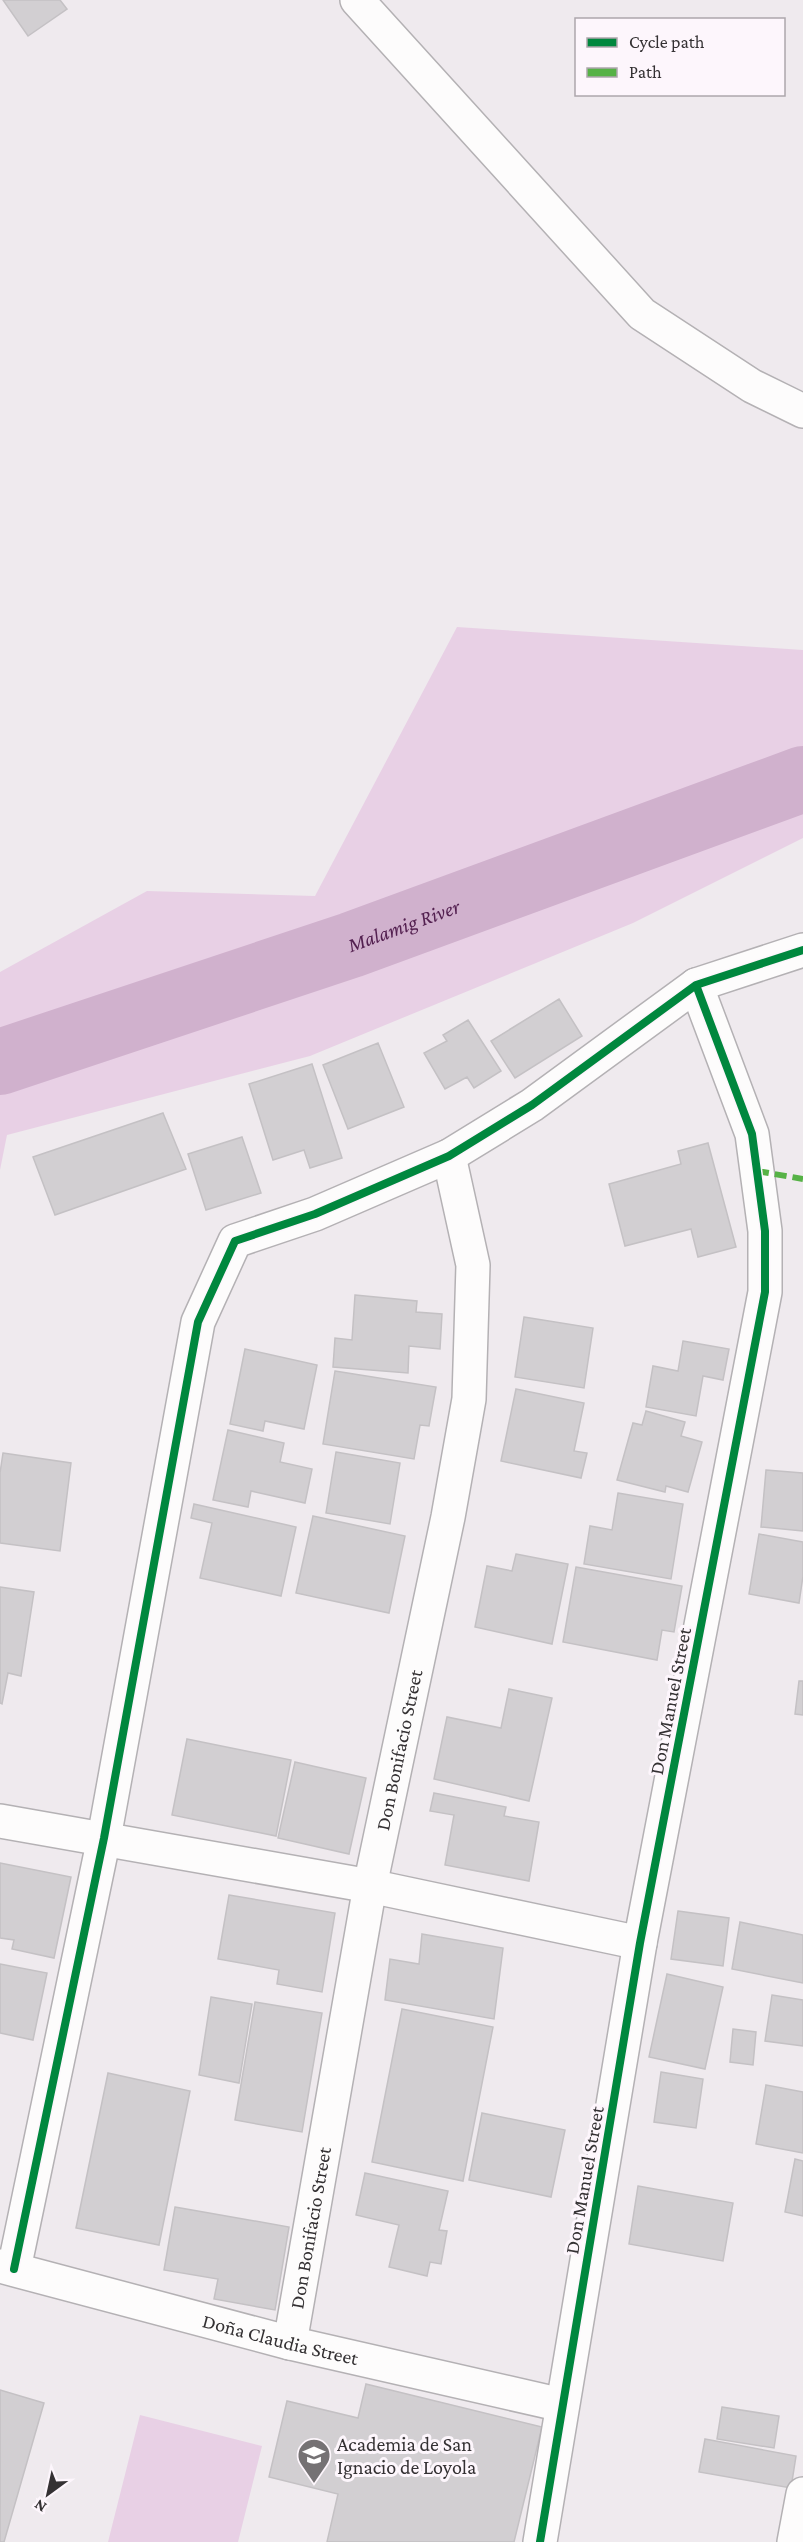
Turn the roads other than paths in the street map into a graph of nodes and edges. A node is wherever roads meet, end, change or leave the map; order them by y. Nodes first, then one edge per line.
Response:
1 (357, 0) edge
2 (803, 411) edge
3 (803, 950) edge
4 (696, 985) junction
5 (449, 1156) junction
6 (0, 1821) edge
7 (104, 1838) junction
8 (369, 1886) junction
9 (640, 1943) junction
10 (7, 2267) edge
11 (290, 2343) junction
12 (562, 2405) junction
13 (803, 2494) edge
14 (540, 2542) edge
15 (794, 2542) edge

1 - 2 street
3 - 4 street
4 - 5 street
4 - 9 street, Don Manuel Street
5 - 7 street
5 - 8 street, Don Bonifacio Street
6 - 7 street
7 - 8 street
7 - 10 street
8 - 9 street
8 - 11 street, Don Bonifacio Street
9 - 12 street, Don Manuel Street
10 - 11 street, Doña Claudia Street
11 - 12 street, Doña Claudia Street
12 - 14 street, Don Manuel Street
13 - 15 street

